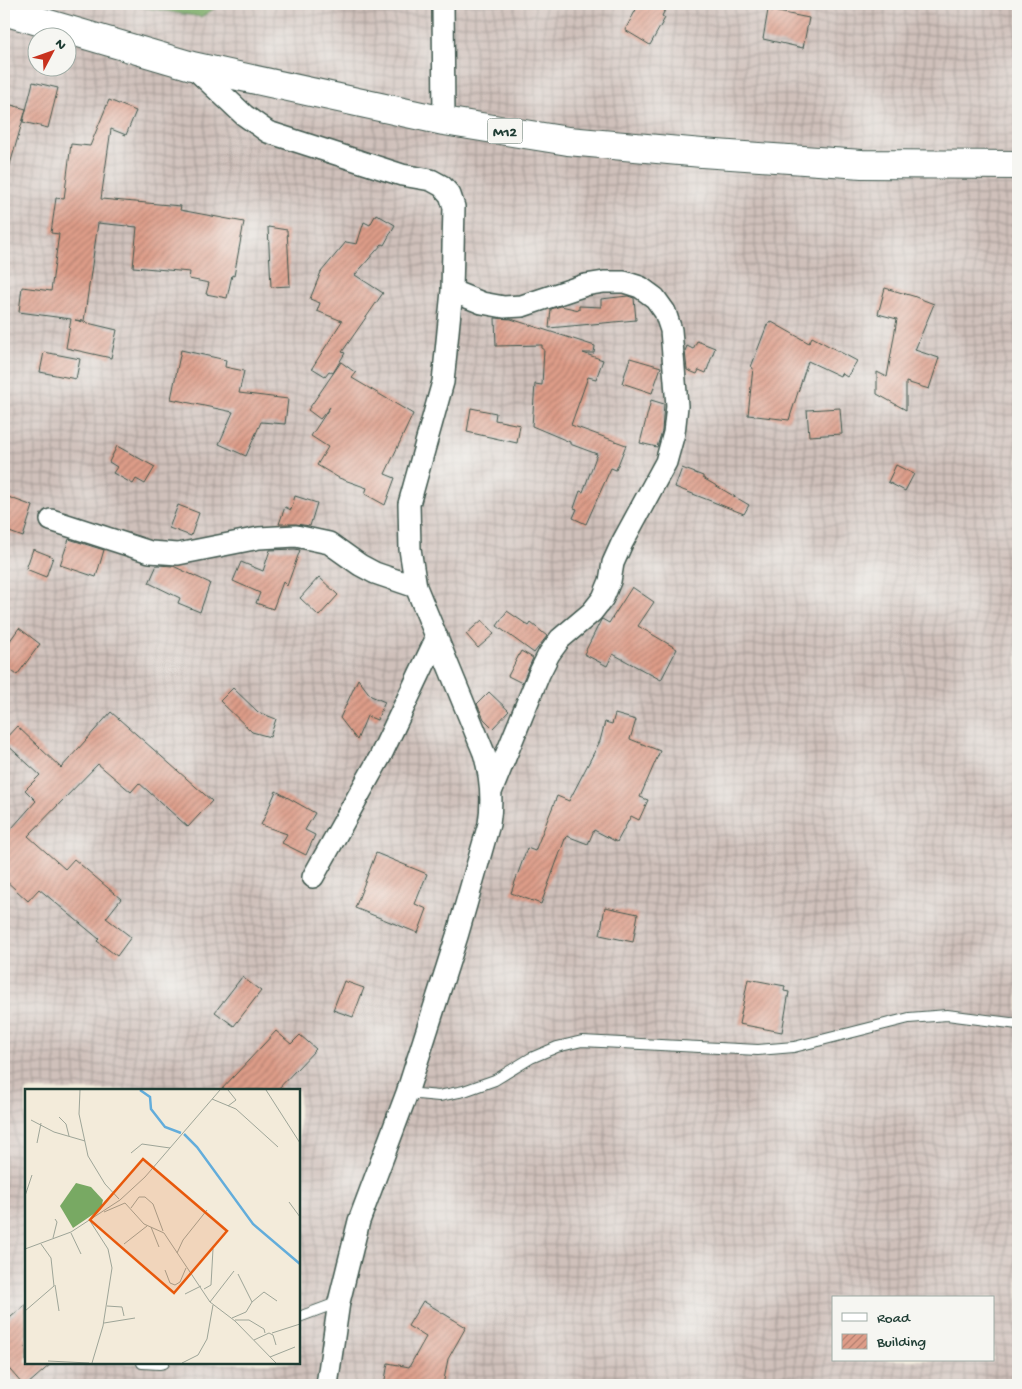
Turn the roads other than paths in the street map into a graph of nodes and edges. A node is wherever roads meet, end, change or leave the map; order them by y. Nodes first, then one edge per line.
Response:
1 (443, 4) edge
2 (4, 11) edge
3 (192, 66) junction
4 (444, 121) junction
5 (1018, 165) edge
6 (452, 291) junction
7 (51, 520) dead end
8 (416, 587) junction
9 (437, 637) junction
10 (491, 792) junction
11 (312, 877) dead end
12 (1018, 1024) edge
13 (407, 1093) junction
14 (339, 1302) junction
15 (300, 1316) edge
16 (327, 1385) edge

1 - 4 street
2 - 3 highway, M12
3 - 4 highway, M12
3 - 6 street
4 - 5 highway, M12
6 - 8 street
6 - 10 street
7 - 8 street
8 - 9 street
9 - 10 street
9 - 11 street
10 - 13 street
12 - 13 lane
13 - 14 street
14 - 15 lane
14 - 16 street

